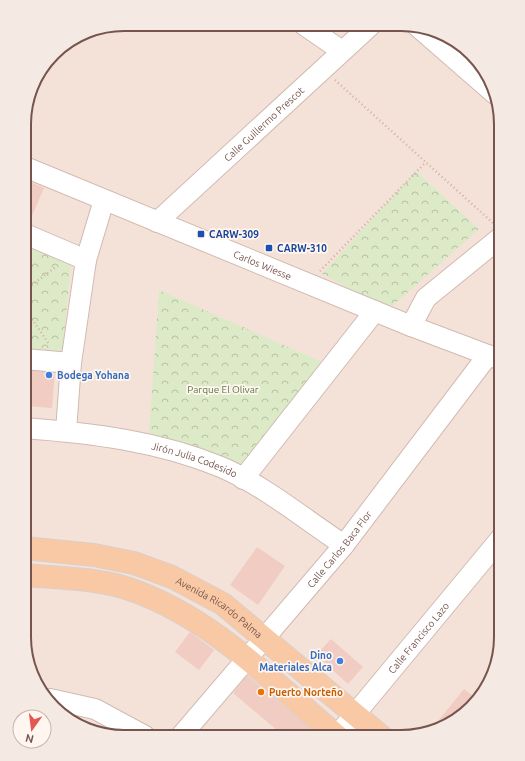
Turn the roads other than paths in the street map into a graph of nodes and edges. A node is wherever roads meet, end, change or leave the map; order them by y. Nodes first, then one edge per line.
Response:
1 (313, 31) edge
2 (364, 31) edge
3 (428, 35) edge
4 (342, 51) junction
5 (485, 85) edge
6 (31, 170) edge
7 (104, 200) junction
8 (157, 222) junction
9 (494, 235) edge
10 (31, 237) edge
11 (77, 257) junction
12 (375, 311) junction
13 (411, 326) junction
14 (494, 357) edge
15 (31, 360) edge
16 (66, 363) junction
17 (31, 428) edge
18 (66, 431) junction
19 (243, 479) junction
20 (344, 545) junction
21 (494, 546) edge
22 (31, 549) edge
23 (31, 576) edge
24 (265, 638) junction
25 (247, 659) junction
26 (56, 700) edge
27 (355, 715) junction
28 (134, 730) edge
29 (186, 730) edge
30 (330, 730) edge
31 (342, 730) edge
32 (373, 730) edge

1 - 4 street
2 - 4 street, Calle Guillermo Prescot
3 - 5 street
4 - 8 street, Calle Guillermo Prescot
6 - 7 street, Carlos Wiesse
7 - 8 street, Carlos Wiesse
7 - 11 street
8 - 12 street, Carlos Wiesse
9 - 13 street
10 - 11 street
11 - 16 street
12 - 13 street, Carlos Wiesse
12 - 19 street
13 - 14 street, Carlos Wiesse
14 - 20 street, Calle Carlos Baca Flor
15 - 16 street
16 - 18 street
17 - 18 street, Jirón Julia Codesido
18 - 19 street, Jirón Julia Codesido
19 - 20 street, Jirón Julia Codesido
20 - 24 street, Calle Carlos Baca Flor
21 - 27 street, Calle Francisco Lazo
22 - 24 main road, Avenida Ricardo Palma
23 - 25 main road
24 - 25 street, Calle Carlos Baca Flor
24 - 27 main road, Avenida Ricardo Palma
25 - 29 street, Calle Carlos Baca Flor
25 - 30 main road
26 - 28 street
27 - 31 street, Calle Francisco Lazo
27 - 32 main road, Avenida Ricardo Palma

